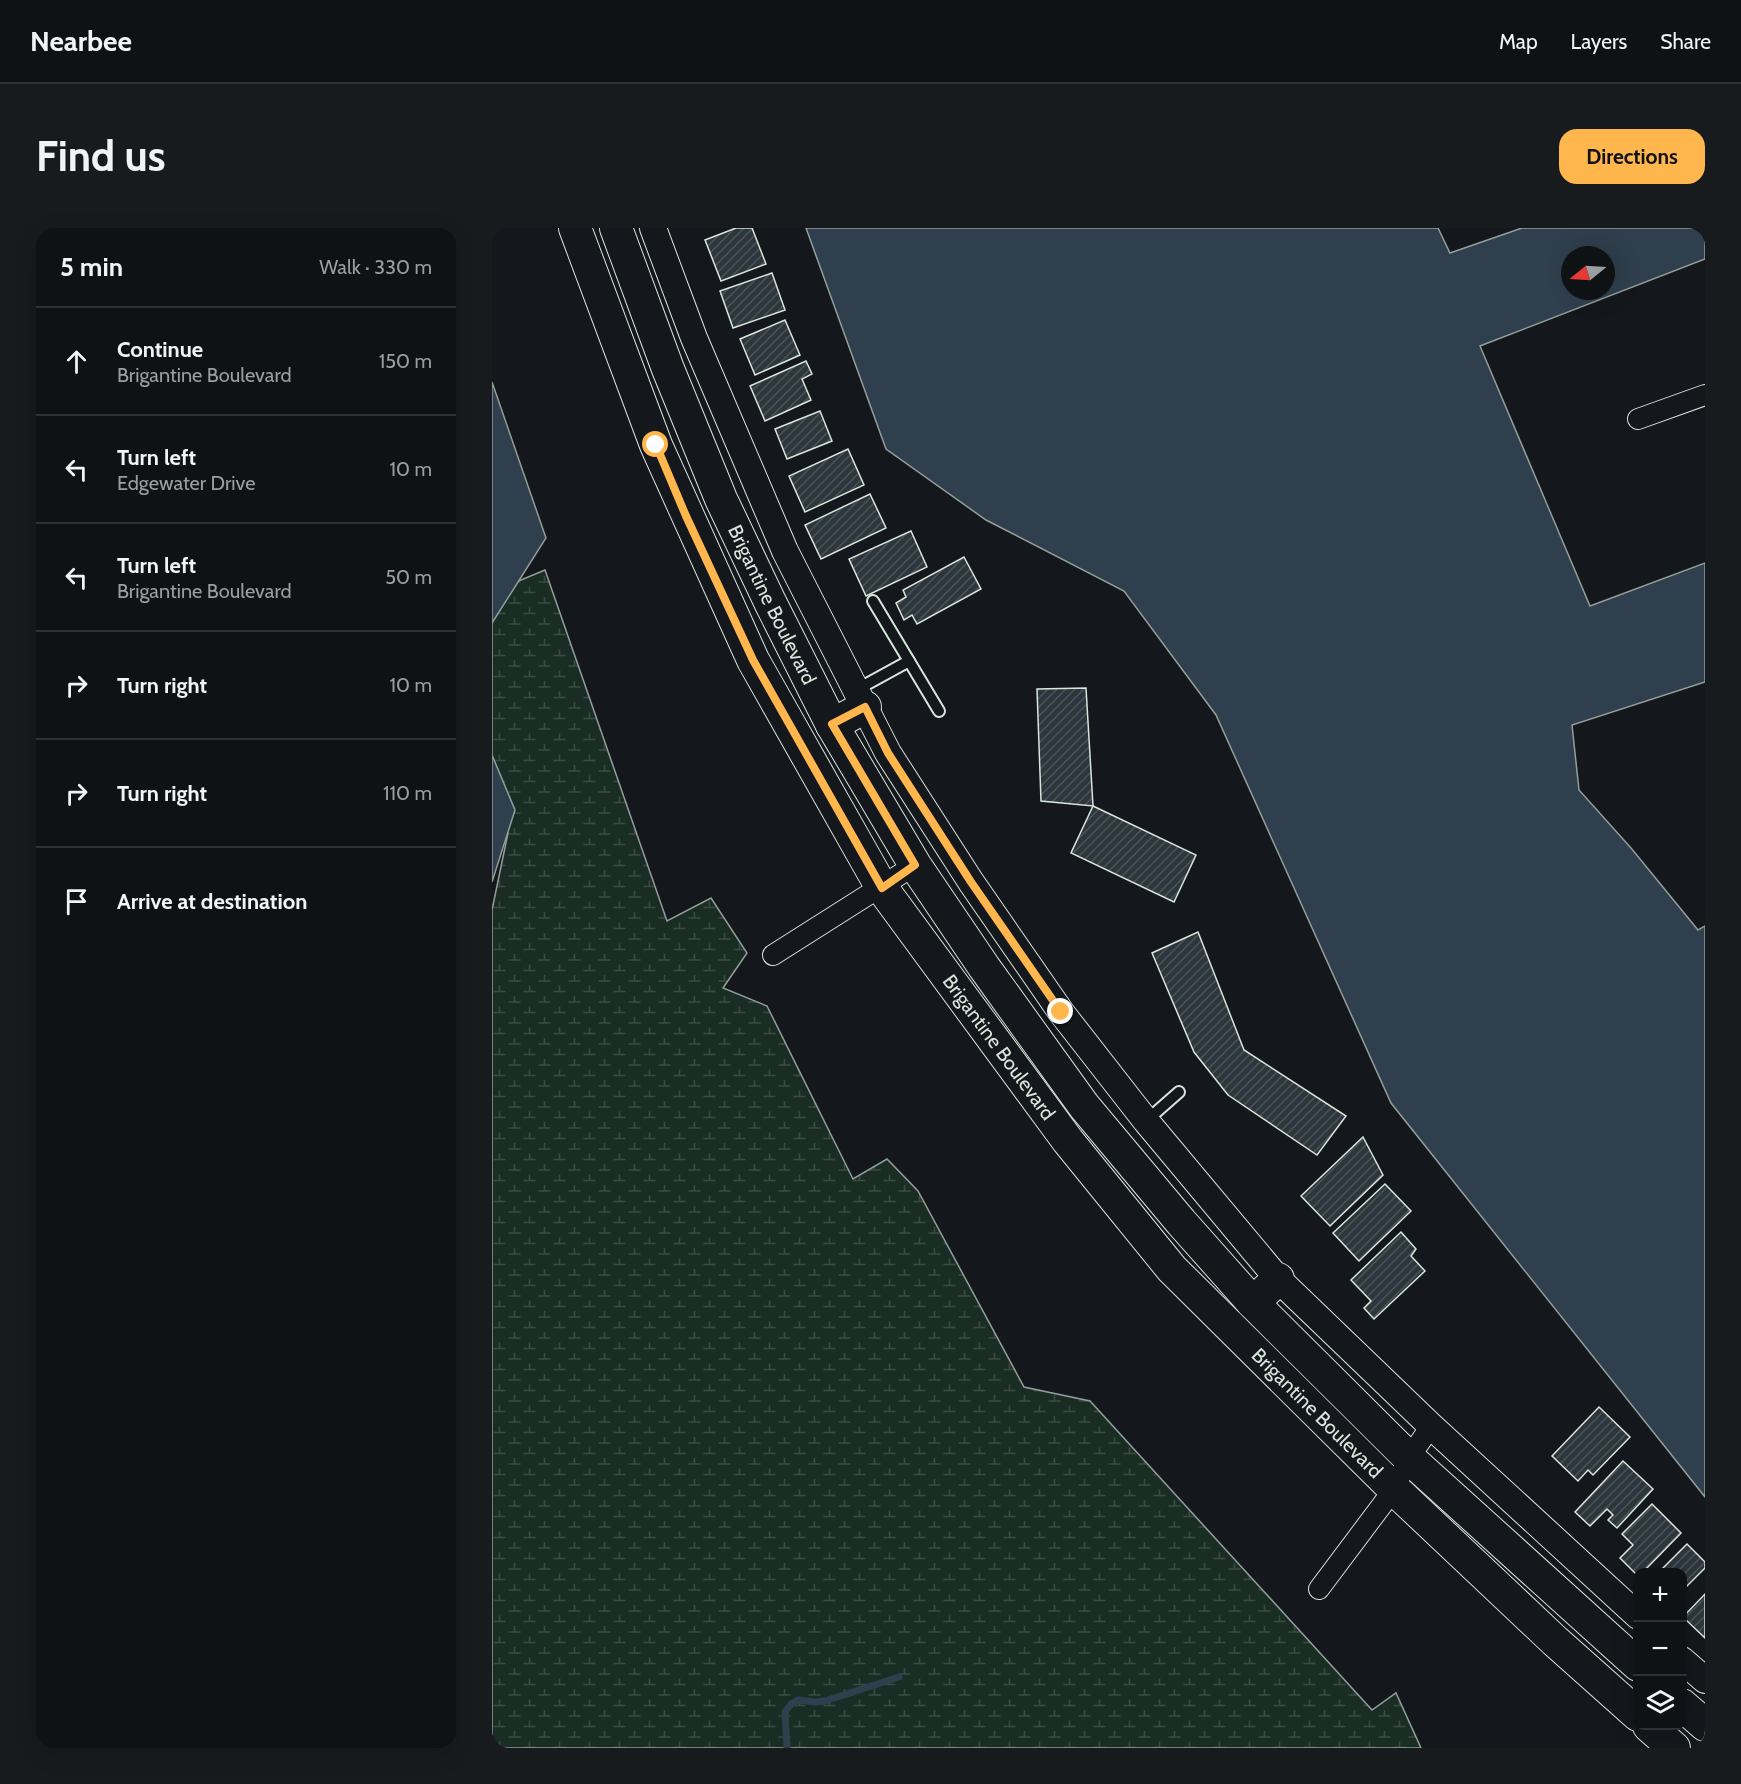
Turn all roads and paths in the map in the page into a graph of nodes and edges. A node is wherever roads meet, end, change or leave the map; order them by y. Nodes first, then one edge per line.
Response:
1 (575, 228) edge
2 (616, 228) edge
3 (653, 228) edge
4 (1705, 395) edge
5 (1638, 419) dead end
6 (873, 601) dead end
7 (909, 661) junction
8 (860, 699) junction
9 (939, 711) dead end
10 (832, 724) junction
11 (915, 865) junction
12 (882, 888) junction
13 (773, 955) dead end
14 (1179, 1092) dead end
15 (1146, 1121) junction
16 (1278, 1279) junction
17 (1253, 1303) junction
18 (1431, 1426) junction
19 (1410, 1458) junction
20 (1394, 1489) junction
21 (1319, 1589) dead end
22 (1633, 1611) edge
23 (1633, 1660) edge
24 (1687, 1664) edge
25 (1705, 1680) edge
26 (1687, 1709) edge
27 (1633, 1711) edge
28 (1705, 1725) edge
29 (1654, 1730) edge
30 (1674, 1748) edge

1 - 12 main road, Brigantine Boulevard
2 - 10 main road, Brigantine Boulevard
3 - 8 street
4 - 5 street
6 - 7 lane
7 - 8 lane
7 - 9 lane
8 - 10 main road
8 - 15 street
10 - 11 main road, Brigantine Boulevard
11 - 12 street
11 - 17 main road, Brigantine Boulevard
12 - 13 street
12 - 20 main road, Brigantine Boulevard
14 - 15 lane
15 - 16 street
16 - 17 main road
16 - 18 street
17 - 19 main road, Brigantine Boulevard
18 - 19 street
18 - 22 street
19 - 20 street
19 - 23 main road, Brigantine Boulevard
20 - 21 street
20 - 27 main road, Brigantine Boulevard
24 - 25 street
26 - 28 main road
29 - 30 main road

